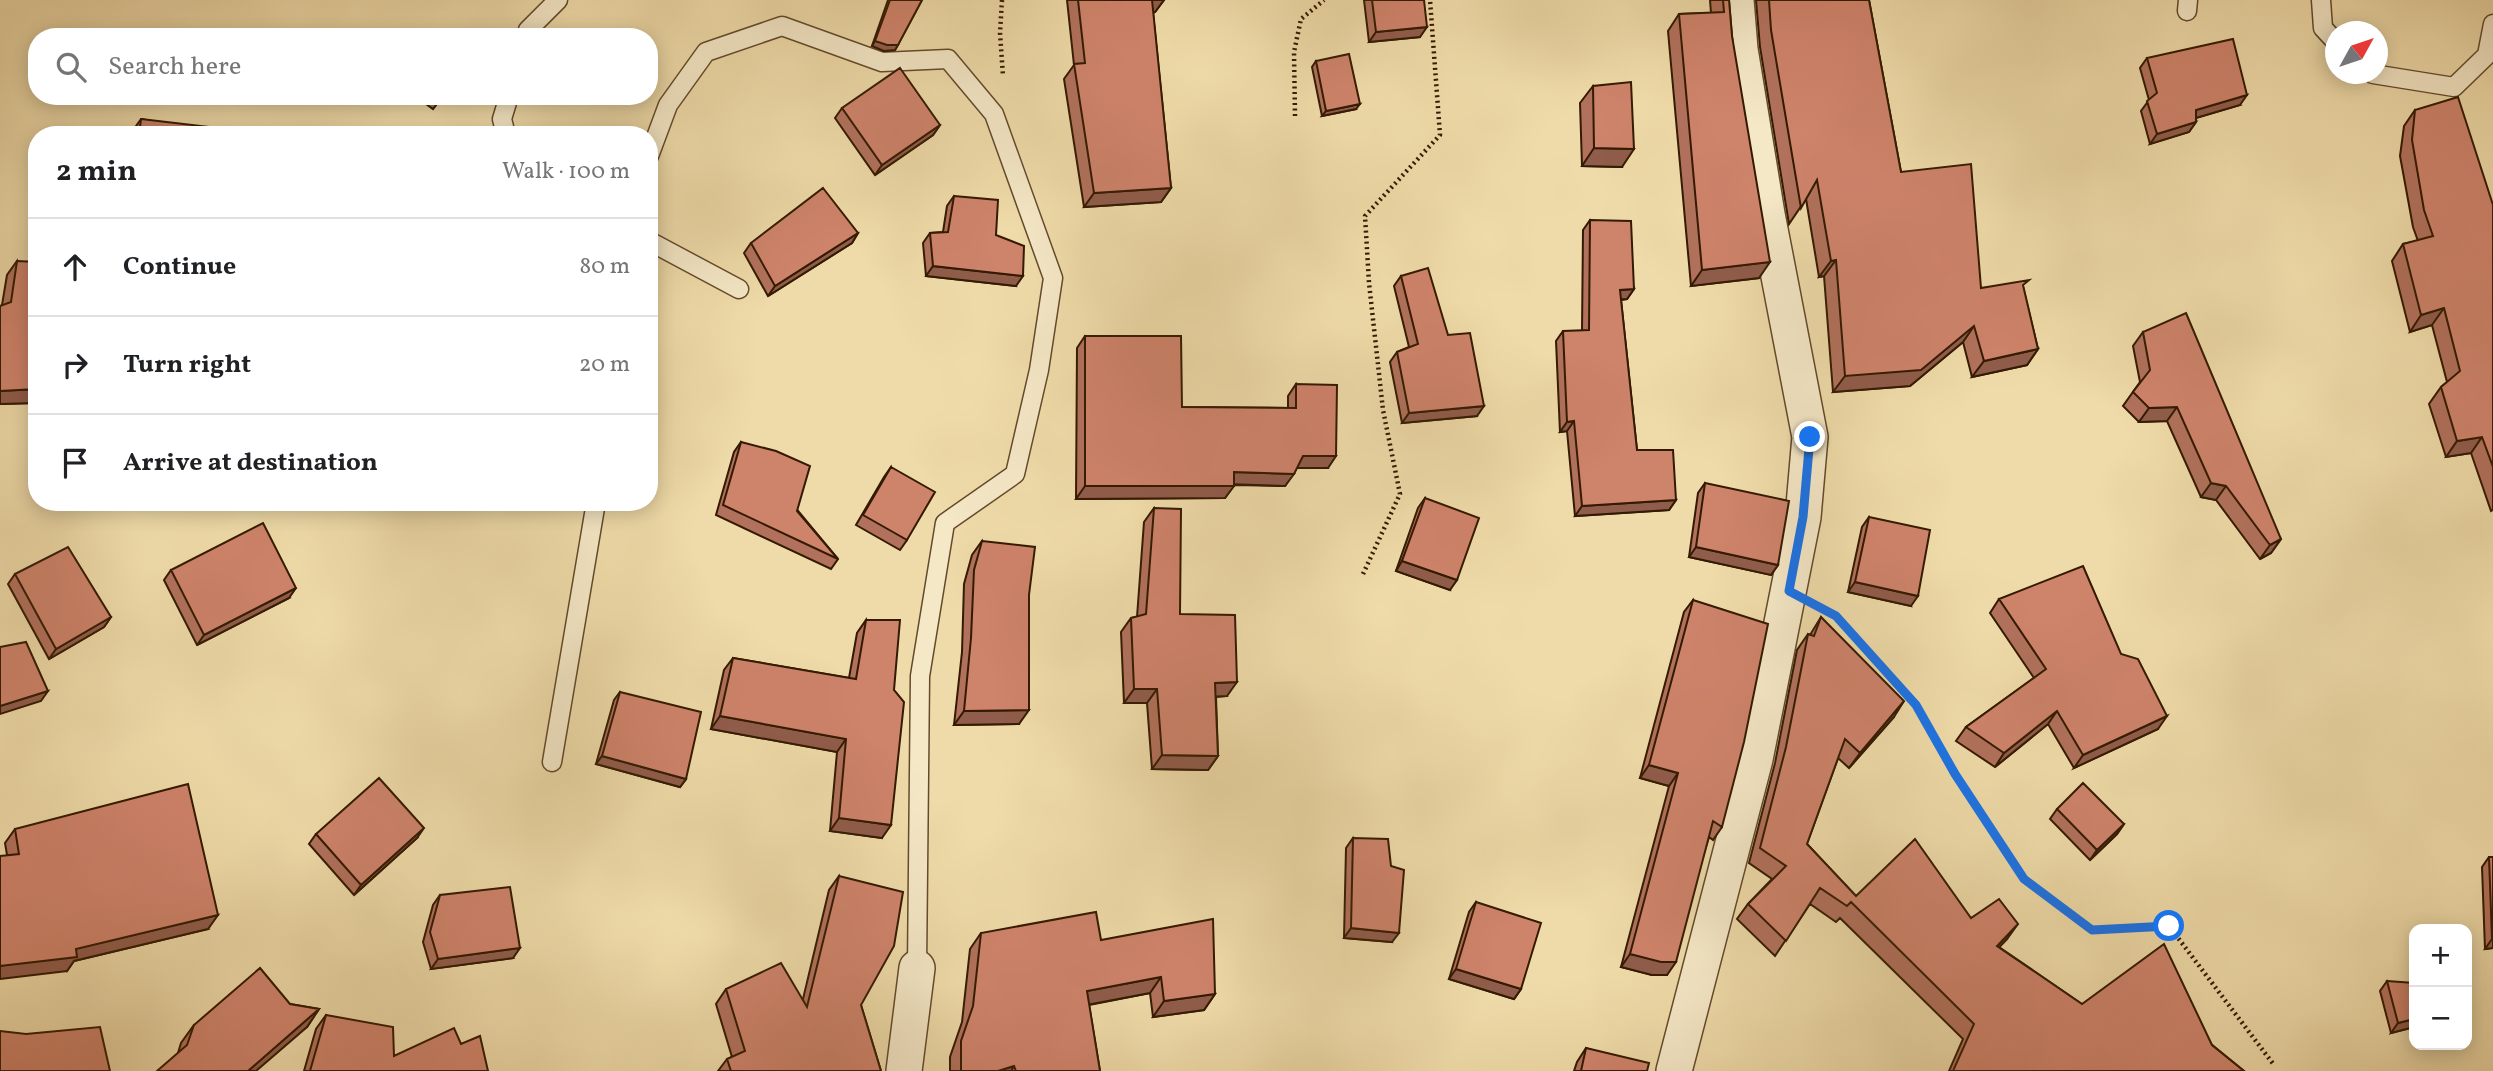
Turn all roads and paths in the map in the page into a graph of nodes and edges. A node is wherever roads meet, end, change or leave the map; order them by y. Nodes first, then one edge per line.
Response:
1 (558, 0) edge
2 (1324, 0) edge
3 (1430, 0) edge
4 (1736, 0) edge
5 (2321, 0) edge
6 (2493, 24) edge
7 (530, 28) edge
8 (2325, 30) edge
9 (2388, 76) edge
10 (506, 105) edge
11 (1295, 116) dead end
12 (504, 126) edge
13 (658, 132) edge
14 (658, 245) edge
15 (739, 289) dead end
16 (594, 511) edge
17 (1363, 574) dead end
18 (1789, 591) junction
19 (552, 762) dead end
20 (917, 968) joint
21 (2274, 1065) dead end
22 (905, 1071) edge
23 (1674, 1071) edge

1 - 7 lane
2 - 11 path
3 - 17 path
4 - 18 street
5 - 8 lane
6 - 9 lane
10 - 12 lane
13 - 20 lane
14 - 15 lane
16 - 19 lane
18 - 21 path
18 - 23 street
20 - 22 street

